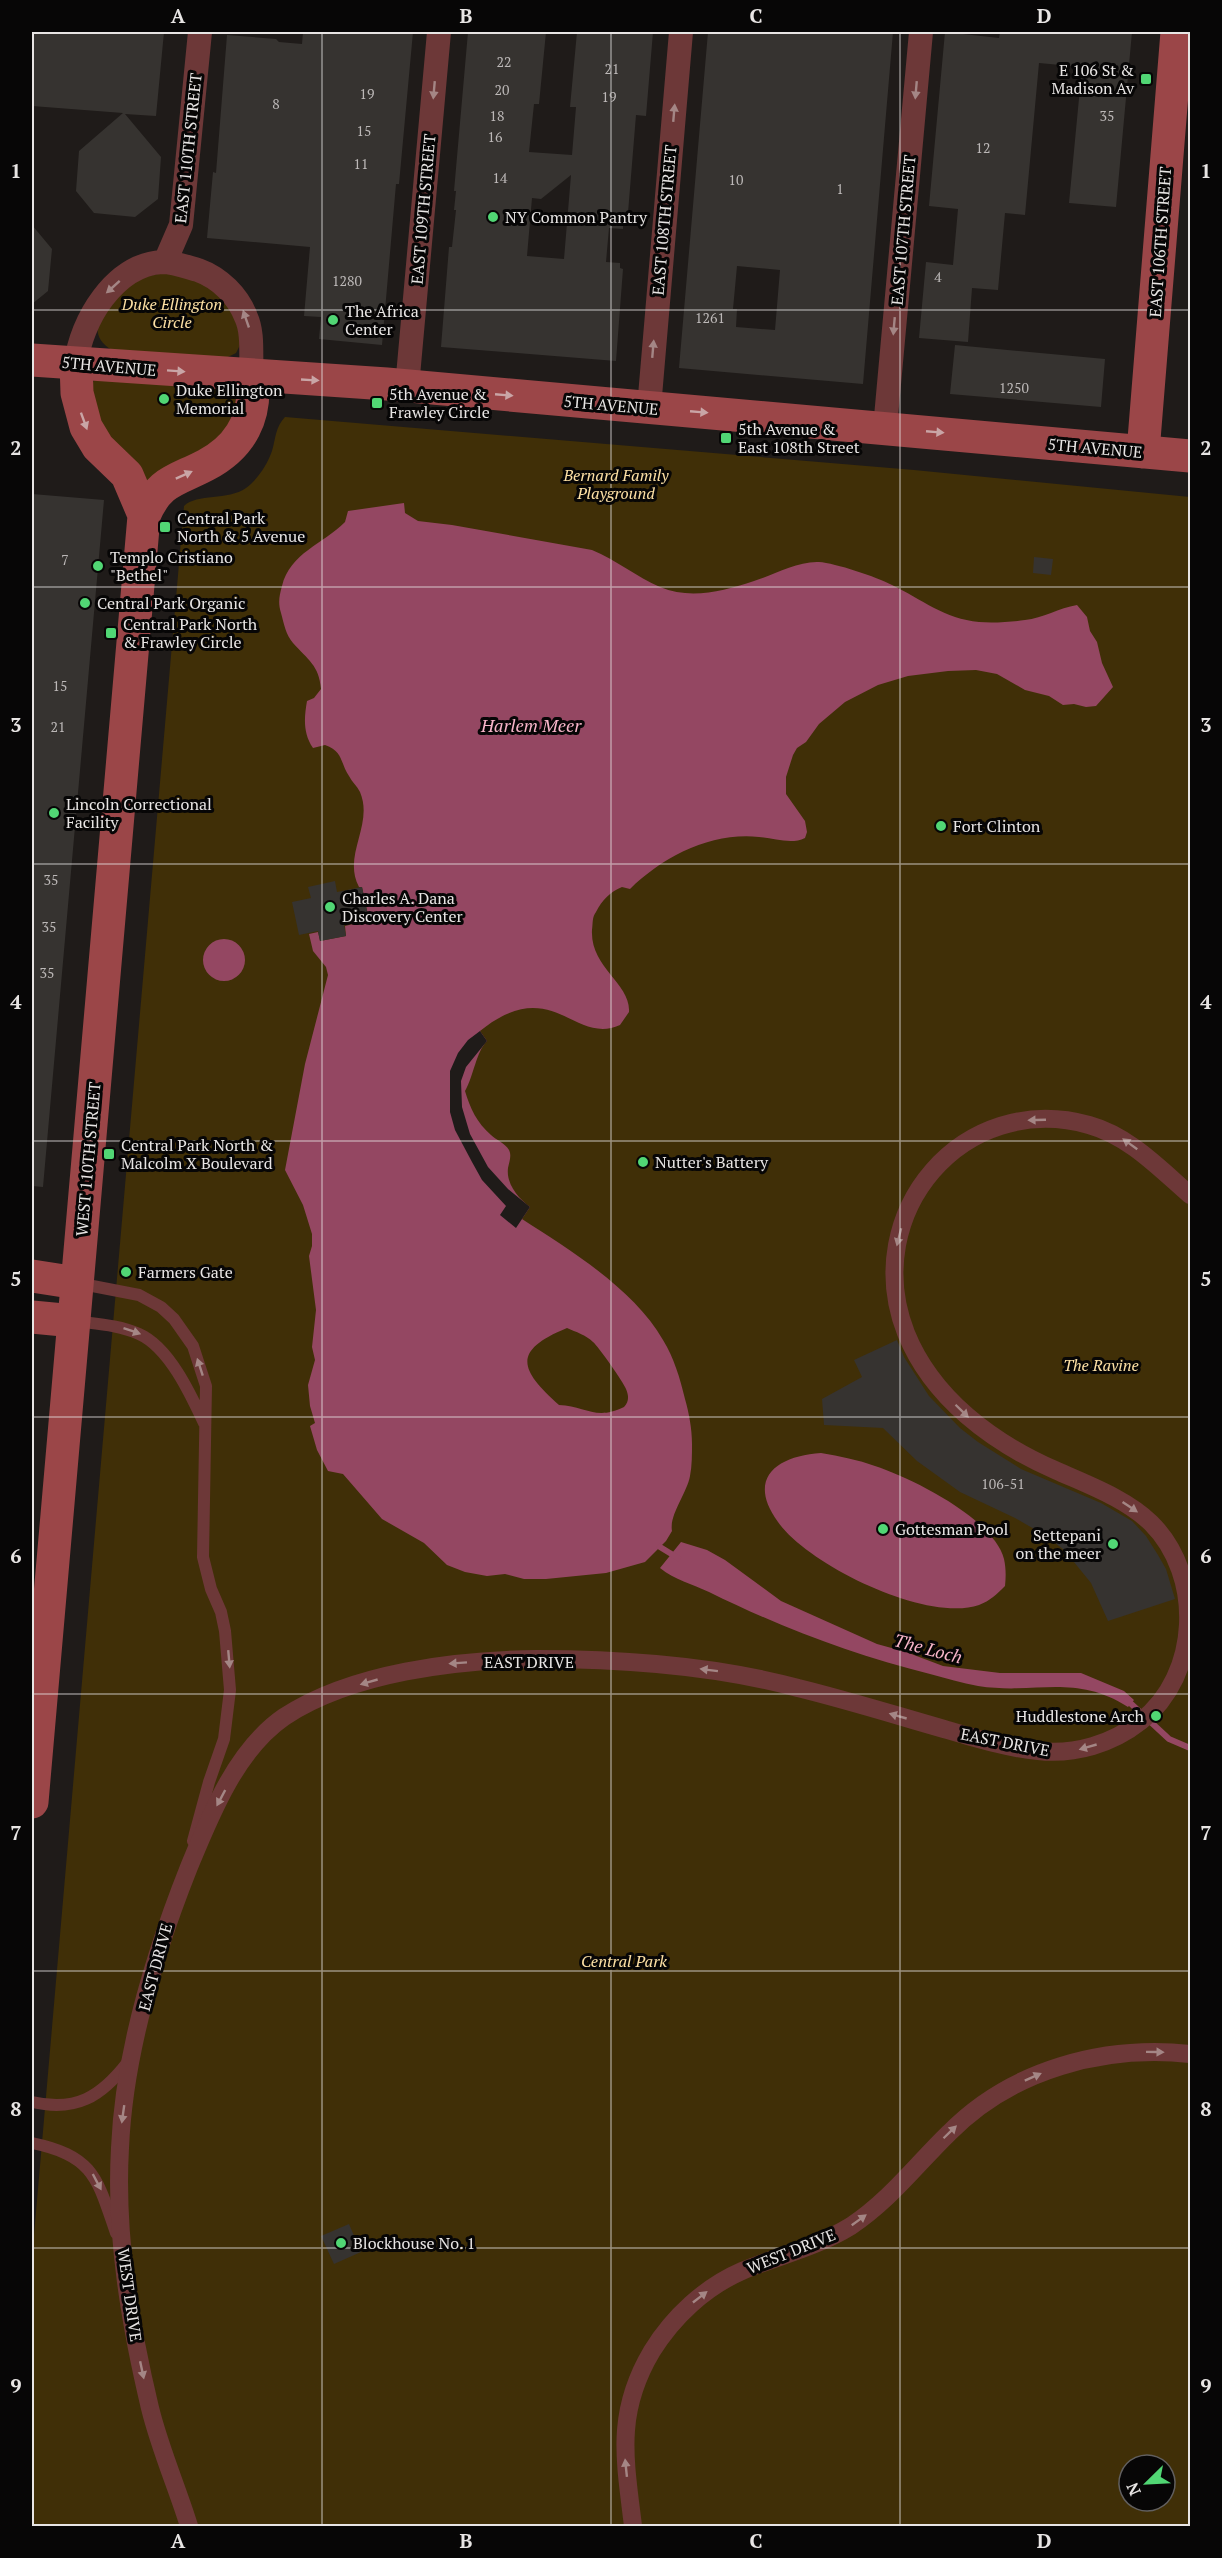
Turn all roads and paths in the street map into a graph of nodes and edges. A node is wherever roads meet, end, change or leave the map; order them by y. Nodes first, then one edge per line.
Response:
1 (200, 32) edge
2 (439, 32) edge
3 (681, 32) edge
4 (921, 32) edge
5 (1177, 32) edge
6 (165, 262) junction
7 (32, 360) edge
8 (76, 363) junction
9 (252, 377) junction
10 (407, 387) junction
11 (649, 408) junction
12 (885, 428) junction
13 (1143, 452) junction
14 (1191, 456) edge
15 (144, 515) junction
16 (1191, 1195) edge
17 (32, 1276) edge
18 (78, 1283) junction
19 (32, 1317) edge
20 (74, 1321) junction
21 (204, 1424) junction
22 (32, 1802) edge
23 (189, 1869) junction
24 (1191, 2054) edge
25 (133, 2056) junction
26 (32, 2103) edge
27 (32, 2143) edge
28 (124, 2254) junction
29 (189, 2526) edge
30 (633, 2526) edge

1 - 6 street, EAST 110TH STREET
2 -> 10 street, EAST 109TH STREET
11 -> 3 street, EAST 108TH STREET
4 -> 12 street, EAST 107TH STREET
5 - 13 main road, EAST 106TH STREET
6 -> 8 street
9 -> 6 street
7 - 8 main road, 5TH AVENUE
8 -> 9 main road, 5TH AVENUE
8 -> 15 main road
9 -> 10 main road, 5TH AVENUE
15 -> 9 main road
10 -> 11 main road, 5TH AVENUE
11 -> 12 main road, 5TH AVENUE
12 -> 13 main road, 5TH AVENUE
13 - 14 main road, 5TH AVENUE
15 - 18 main road, WEST 110TH STREET
16 -> 23 street, EAST DRIVE
17 - 18 main road
18 - 20 main road, WEST 110TH STREET
21 -> 18 lane
19 - 20 main road
20 -> 21 lane
20 - 22 main road, WEST 110TH STREET
21 -> 23 lane
23 - 25 street, EAST DRIVE
30 -> 24 street, WEST DRIVE
25 - 26 lane
25 -> 28 street, WEST DRIVE
27 -> 28 lane
28 -> 29 street, WEST DRIVE

